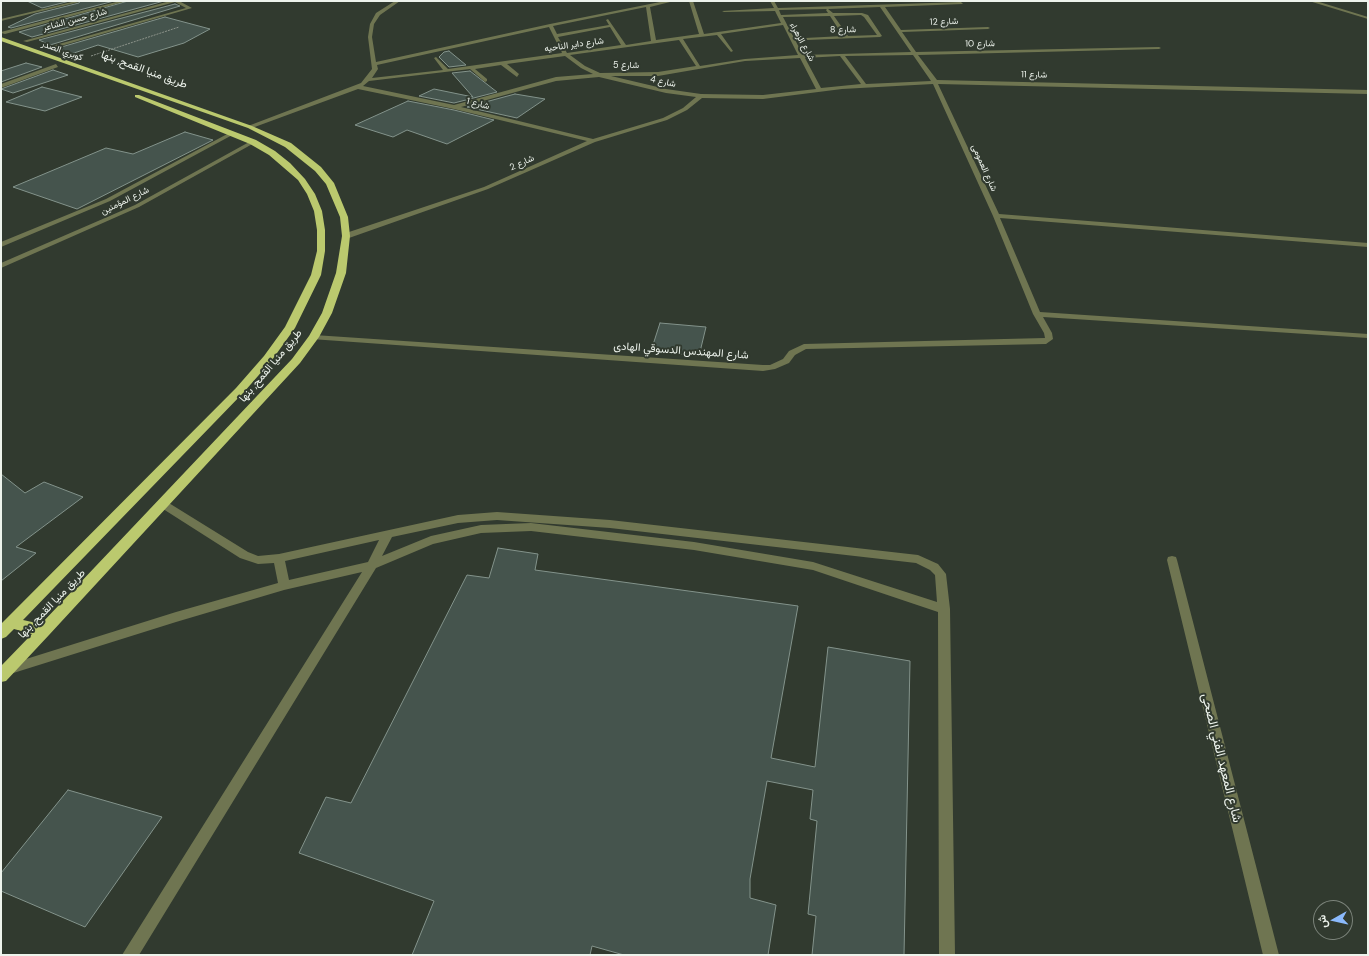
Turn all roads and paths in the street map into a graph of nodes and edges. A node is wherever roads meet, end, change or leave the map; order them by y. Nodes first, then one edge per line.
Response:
1 (125, 1) edge
2 (176, 1) edge
3 (398, 1) edge
4 (672, 1) edge
5 (691, 1) edge
6 (772, 1) edge
7 (822, 1) edge
8 (836, 1) edge
9 (1311, 1) edge
10 (1330, 1) edge
11 (77, 2) edge
12 (893, 3) edge
13 (961, 3) dead end
14 (881, 5) junction
15 (648, 6) junction
16 (840, 6) junction
17 (826, 7) junction
18 (776, 8) junction
19 (724, 12) dead end
20 (1368, 12) edge
21 (604, 14) junction
22 (831, 14) junction
23 (780, 16) junction
24 (1368, 18) edge
25 (1, 20) edge
26 (783, 24) junction
27 (550, 25) junction
28 (180, 26) dead end
29 (612, 26) junction
30 (988, 28) dead end
31 (900, 32) junction
32 (718, 33) junction
33 (702, 35) junction
34 (555, 36) junction
35 (680, 38) junction
36 (847, 38) junction
37 (806, 39) dead end
38 (2, 40) edge
39 (25, 42) junction
40 (654, 42) junction
41 (624, 46) junction
42 (1160, 48) dead end
43 (47, 49) junction
44 (731, 51) dead end
45 (565, 54) junction
46 (915, 54) junction
47 (842, 55) junction
48 (802, 57) junction
49 (436, 58) dead end
50 (77, 60) junction
51 (502, 63) junction
52 (374, 64) junction
53 (56, 66) junction
54 (698, 66) junction
55 (471, 68) junction
56 (447, 72) junction
57 (516, 75) dead end
58 (599, 75) junction
59 (367, 80) junction
60 (485, 80) dead end
61 (934, 82) junction
62 (1, 86) edge
63 (865, 86) junction
64 (358, 87) junction
65 (819, 90) junction
66 (1368, 92) edge
67 (701, 96) junction
68 (143, 98) junction
69 (454, 107) junction
70 (231, 120) junction
71 (250, 127) junction
72 (232, 133) junction
73 (593, 141) junction
74 (253, 142) junction
75 (996, 216) junction
76 (346, 236) junction
77 (1368, 244) edge
78 (1, 245) edge
79 (1, 266) edge
80 (1037, 314) junction
81 (1368, 336) edge
82 (314, 337) junction
83 (1040, 342) joint
84 (164, 504) junction
85 (388, 534) junction
86 (279, 558) junction
87 (1172, 560) dead end
88 (372, 565) junction
89 (284, 586) junction
90 (944, 609) junction
91 (12, 623) junction
92 (44, 631) junction
93 (1, 633) edge
94 (4, 673) edge
95 (130, 955) edge
96 (947, 955) edge
97 (1271, 955) edge

1 - 38 street
2 - 39 street, شارع حسن الشاعر
2 - 43 street
3 - 52 street
4 - 15 street
5 - 33 street
6 - 18 street, شارع الزهراء
7 - 17 street
8 - 16 street
9 - 24 street
10 - 20 street
11 - 25 street
12 - 13 street
12 - 14 street
14 - 16 street
14 - 31 street, شارع العمومى
15 - 21 street
15 - 40 street
16 - 17 street
17 - 18 street
17 - 22 street
18 - 19 street
18 - 23 street, شارع الزهراء
21 - 27 street
21 - 29 street
22 - 23 street
22 - 36 street
22 - 36 street, شارع 8
23 - 26 street, شارع الزهراء
26 - 32 street, شارع داير الناحيه
26 - 48 street, شارع الزهراء
27 - 34 street, شارع 4
27 - 52 street
28 - 50 path
29 - 34 street
29 - 41 street
30 - 31 street, شارع 12
31 - 46 street, شارع العمومى
32 - 33 street, شارع داير الناحيه
32 - 44 street
33 - 35 street, شارع داير الناحيه
34 - 45 street, شارع 4
35 - 40 street, شارع داير الناحيه
35 - 54 street
36 - 37 street, شارع 8
38 - 39 highway, طريق منيا القمح, بنها
38 - 39 highway
38 - 53 highway, طريق منيا القمح, بنها
38 - 68 highway, كوبري الصدر
38 - 70 highway, كوبري الصدر
39 - 43 highway, طريق منيا القمح, بنها
40 - 41 street, شارع داير الناحيه
41 - 45 street, شارع داير الناحيه
42 - 46 street, شارع 10
43 - 50 highway, طريق منيا القمح, بنها
45 - 51 street, شارع داير الناحيه
45 - 58 street, شارع 4
46 - 47 street, شارع 10
46 - 61 street, شارع العمومى
47 - 48 street, شارع 10
47 - 63 street
48 - 54 street, شارع 5
48 - 65 street, شارع الزهراء
49 - 56 street
50 - 70 highway, طريق منيا القمح, بنها
51 - 55 street, شارع داير الناحيه
51 - 57 street
52 - 59 street
53 - 62 street
53 - 68 highway, طريق منيا القمح, بنها
54 - 58 street, شارع 5
55 - 56 street, شارع داير الناحيه
55 - 60 street
56 - 59 street, شارع داير الناحيه
58 - 67 street, شارع 4
58 - 69 street, شارع 5
59 - 64 street
61 - 63 street, شارع 11
61 - 66 street, شارع 11
61 - 75 street, شارع العمومى
63 - 65 street, شارع 11
64 - 69 street, شارع 1
64 - 71 street
65 - 67 street, شارع 11
67 - 73 street, شارع 2
68 - 72 highway, طريق منيا القمح, بنها
69 - 73 street, شارع 1
70 - 71 highway, طريق منيا القمح, بنها
71 - 76 highway, طريق منيا القمح, بنها
72 - 74 highway, طريق منيا القمح, بنها
72 - 78 street, شارع المؤمنين
73 - 76 street, شارع 2
74 - 79 street, شارع المؤمنين
74 - 91 highway, طريق منيا القمح, بنها
75 - 77 street
75 - 80 street, شارع العمومى
76 - 82 highway, طريق منيا القمح, بنها
80 - 81 street
80 - 83 street, شارع العمومى
82 - 83 street, شارع المهندس الدسوقي الهادى
82 - 84 highway, طريق منيا القمح, بنها
84 - 86 street
84 - 92 highway, طريق منيا القمح, بنها
85 - 86 street
85 - 88 street
85 - 90 street
86 - 89 street
87 - 97 street, شارع المعهد الفني الصحى
88 - 89 street
88 - 90 street
88 - 95 street
89 - 94 street
90 - 96 street
91 - 92 highway
91 - 93 highway, طريق منيا القمح, بنها
92 - 94 highway, طريق منيا القمح, بنها

